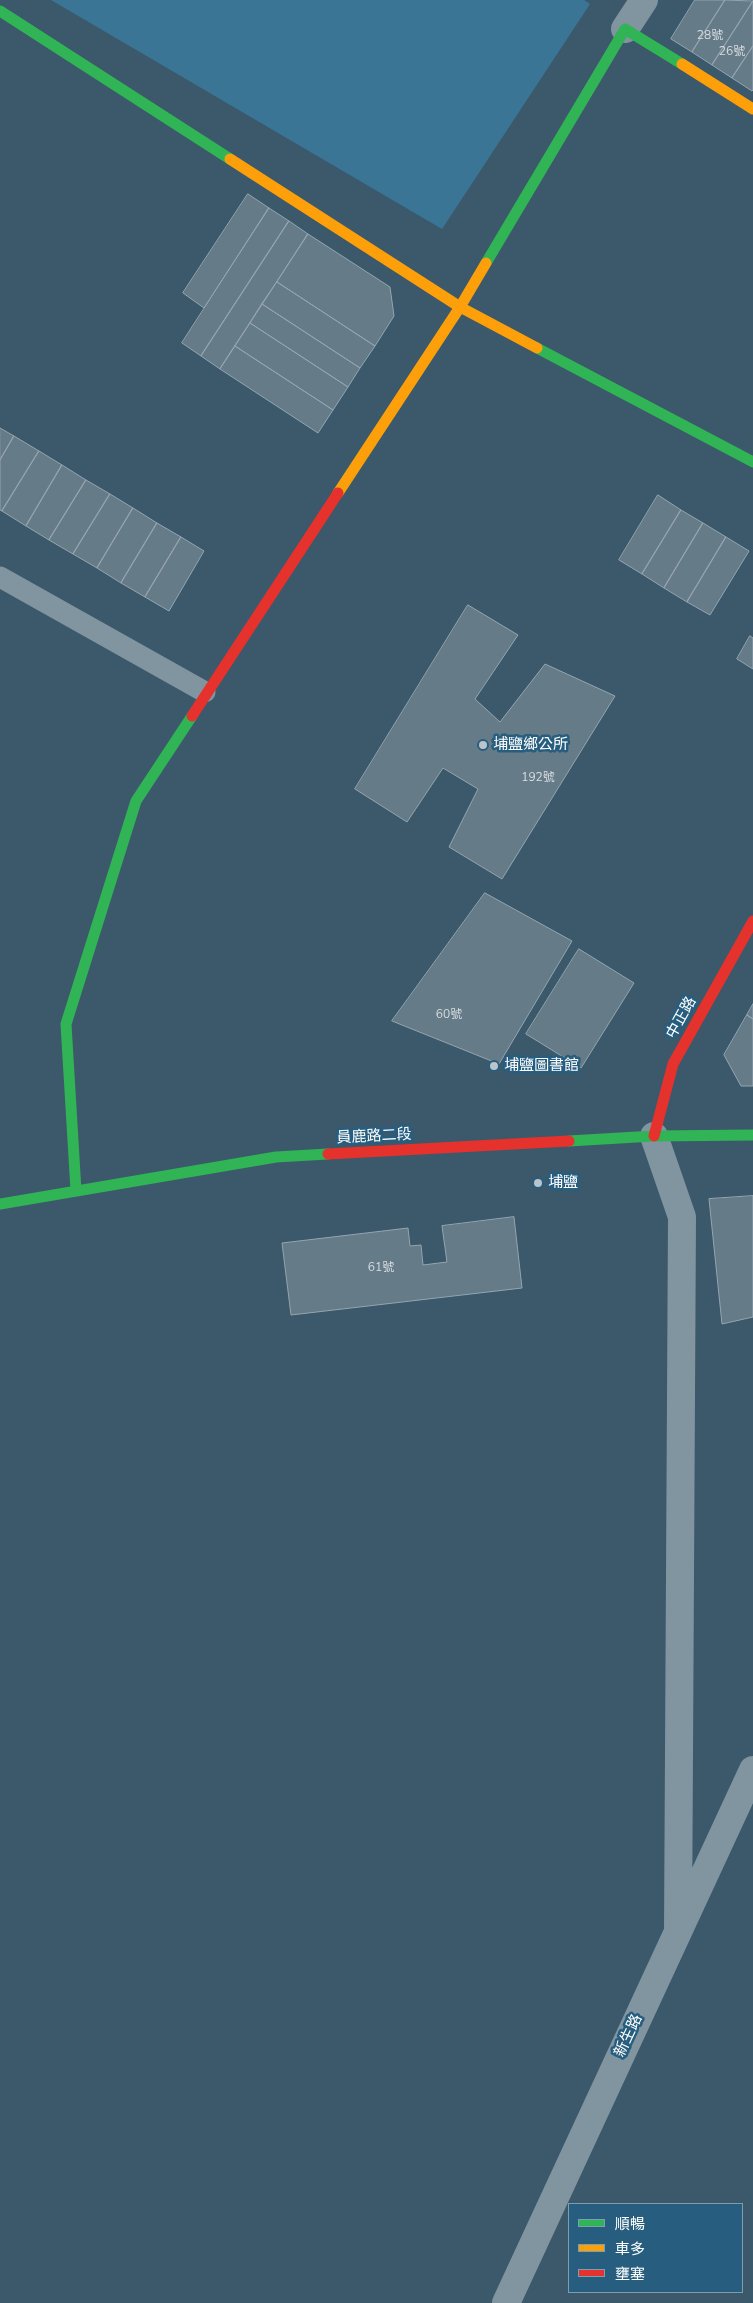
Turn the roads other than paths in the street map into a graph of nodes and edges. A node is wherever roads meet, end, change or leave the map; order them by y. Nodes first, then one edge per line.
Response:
1 (644, 0) edge
2 (0, 11) edge
3 (625, 29) junction
4 (753, 109) edge
5 (460, 306) junction
6 (753, 462) edge
7 (0, 577) edge
8 (205, 692) junction
9 (753, 921) edge
10 (753, 1135) edge
11 (654, 1136) junction
12 (76, 1191) junction
13 (0, 1204) edge
14 (753, 1770) edge
15 (678, 1931) junction
16 (506, 2303) edge

1 - 3 street
2 - 5 street
3 - 4 street
3 - 5 street
5 - 6 street
5 - 8 street
7 - 8 lane
8 - 12 street
9 - 11 street, 中正路
10 - 11 street, 員鹿路二段
11 - 12 street, 員鹿路二段
11 - 15 street
12 - 13 street, 員鹿路二段
14 - 15 street, 新生路
15 - 16 street, 新生路

